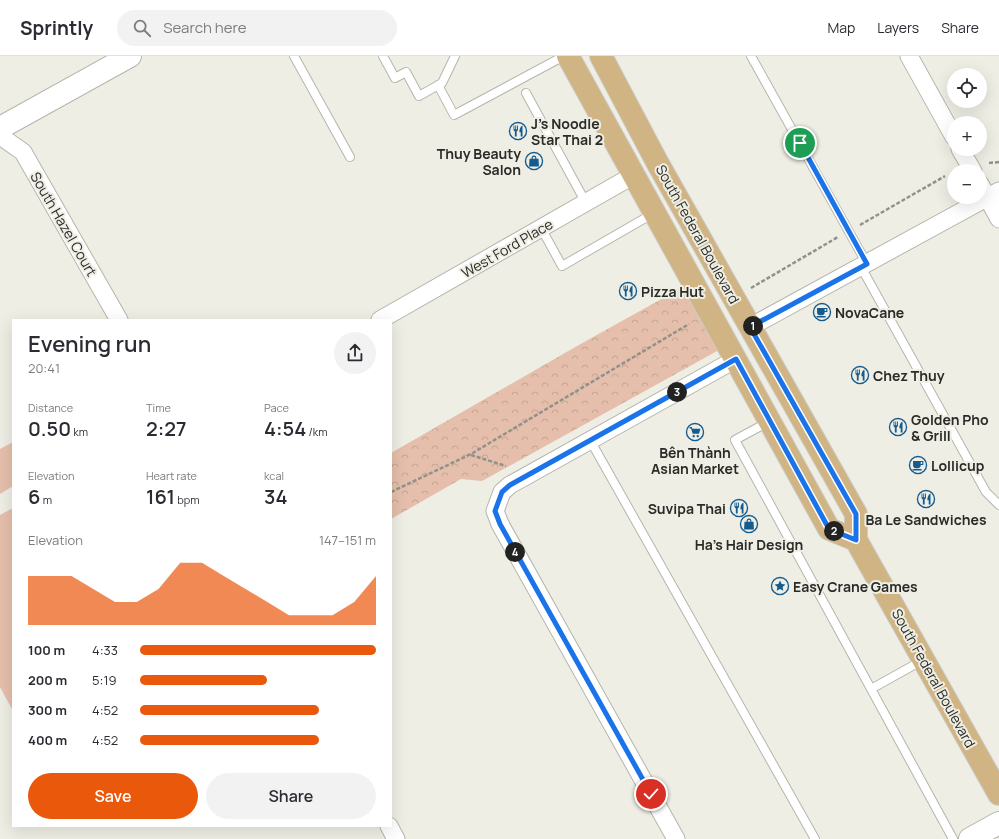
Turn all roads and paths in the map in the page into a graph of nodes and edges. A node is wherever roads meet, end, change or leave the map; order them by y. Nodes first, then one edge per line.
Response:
1 (130, 56) edge
2 (294, 56) edge
3 (383, 56) edge
4 (455, 56) edge
5 (564, 56) edge
6 (568, 56) edge
7 (601, 56) edge
8 (751, 56) edge
9 (909, 56) edge
10 (438, 86) junction
11 (526, 93) dead end
12 (947, 124) edge
13 (0, 128) edge
14 (0, 136) edge
15 (350, 157) dead end
16 (634, 175) junction
17 (989, 191) edge
18 (586, 203) junction
19 (655, 213) junction
20 (999, 218) edge
21 (541, 228) junction
22 (864, 265) junction
23 (118, 319) edge
24 (382, 319) edge
25 (689, 324) dead end
26 (750, 327) junction
27 (736, 359) junction
28 (771, 421) junction
29 (590, 440) junction
30 (471, 454) junction
31 (529, 474) junction
32 (392, 492) edge
33 (999, 506) edge
34 (856, 540) junction
35 (923, 659) junction
36 (871, 690) junction
37 (999, 794) edge
38 (999, 823) edge
39 (389, 827) edge
40 (396, 839) edge
41 (676, 839) edge
42 (815, 839) edge
43 (953, 839) edge
44 (970, 839) edge

1 - 13 street
2 - 15 lane
3 - 10 lane
4 - 10 lane
5 - 10 lane
6 - 16 main road, South Federal Boulevard
7 - 26 main road, South Federal Boulevard
8 - 22 lane
9 - 12 street
11 - 18 lane
14 - 23 street, South Hazel Court
16 - 18 street, West Ford Place
16 - 19 main road, South Federal Boulevard
17 - 20 street
17 - 22 street
18 - 21 street, West Ford Place
19 - 21 lane
19 - 27 main road, South Federal Boulevard
21 - 24 street, West Ford Place
22 - 26 street
22 - 33 lane
25 - 30 path
26 - 34 main road, South Federal Boulevard
27 - 28 main road, South Federal Boulevard
27 - 29 street
28 - 34 main road, South Federal Boulevard
28 - 36 lane
29 - 31 street
29 - 42 lane
30 - 31 path
30 - 32 path
31 - 41 street
34 - 35 main road, South Federal Boulevard
35 - 36 lane
35 - 37 main road, South Federal Boulevard
36 - 43 lane
38 - 44 street
39 - 40 street

